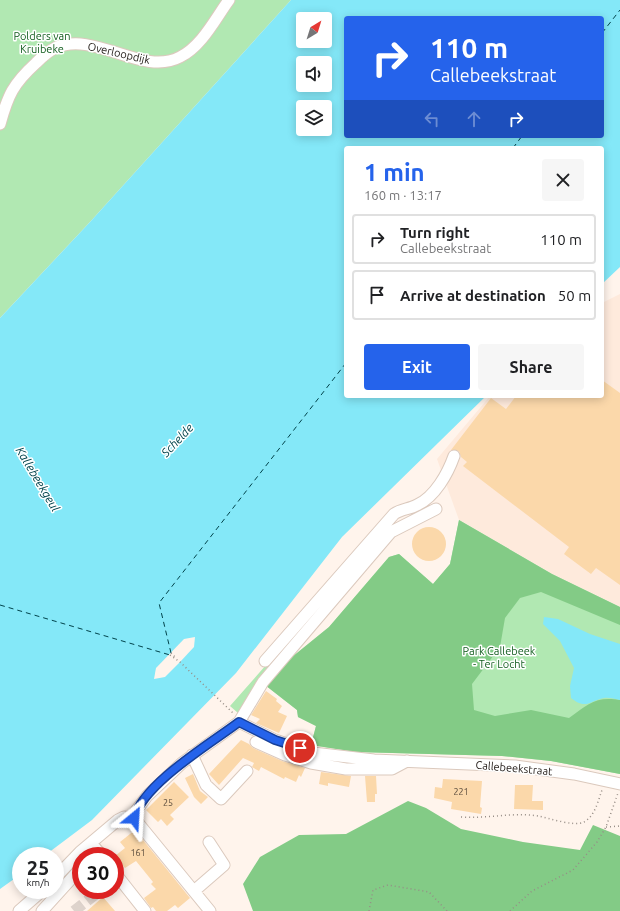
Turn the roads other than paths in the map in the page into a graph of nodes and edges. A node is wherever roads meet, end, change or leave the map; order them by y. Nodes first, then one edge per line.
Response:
1 (229, 0) edge
2 (0, 124) edge
3 (454, 456) dead end
4 (419, 505) junction
5 (436, 509) dead end
6 (400, 526) junction
7 (265, 661) dead end
8 (239, 722) junction
9 (256, 742) dead end
10 (192, 755) junction
11 (408, 760) junction
12 (247, 771) dead end
13 (620, 784) edge
14 (134, 818) junction
15 (209, 842) dead end
16 (98, 847) edge
17 (72, 860) edge
18 (64, 869) edge
19 (72, 878) edge
20 (124, 884) edge
21 (194, 890) junction
22 (33, 899) edge
23 (19, 911) edge
24 (42, 911) edge
25 (145, 911) edge
26 (210, 911) edge

1 - 2 street, Overloopdijk
3 - 4 street
4 - 6 street
4 - 7 street
5 - 6 street
6 - 8 street
8 - 10 street
8 - 11 street, Callebeekstraat
9 - 11 street
10 - 12 street
10 - 14 street
11 - 13 street, Callebeekstraat
14 - 16 street
14 - 21 street
15 - 21 street
17 - 18 street
19 - 24 street
20 - 25 street
21 - 26 street
22 - 23 street

